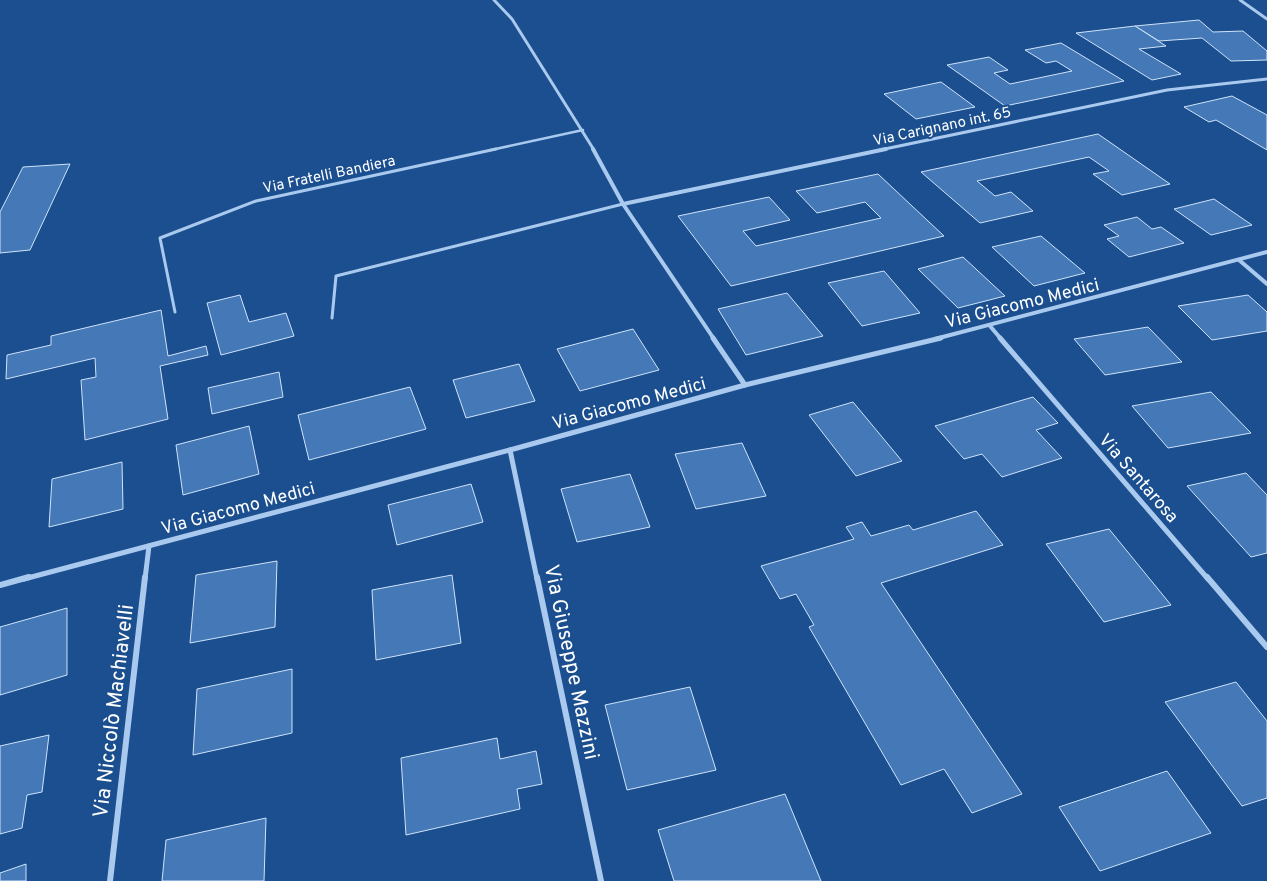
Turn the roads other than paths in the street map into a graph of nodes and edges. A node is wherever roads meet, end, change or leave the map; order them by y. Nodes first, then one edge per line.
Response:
1 (494, 0) edge
2 (1240, 0) edge
3 (1267, 19) edge
4 (1267, 79) edge
5 (583, 130) junction
6 (623, 204) junction
7 (1267, 252) edge
8 (1239, 260) junction
9 (1267, 284) edge
10 (175, 312) dead end
11 (332, 318) dead end
12 (990, 326) junction
13 (745, 385) junction
14 (510, 450) junction
15 (149, 546) junction
16 (0, 584) edge
17 (1267, 647) edge
18 (110, 881) edge
19 (602, 881) edge

1 - 5 street
2 - 3 street
4 - 6 street, Via Carignano int. 65
5 - 6 street
5 - 10 lane, Via Fratelli Bandiera
6 - 11 lane
6 - 13 street
7 - 8 street, Via Giacomo Medici
8 - 9 street
8 - 12 street, Via Giacomo Medici
12 - 13 street, Via Giacomo Medici
12 - 17 street, Via Santarosa
13 - 14 street, Via Giacomo Medici
14 - 15 street, Via Giacomo Medici
14 - 19 street, Via Giuseppe Mazzini
15 - 16 street, Via Giacomo Medici
15 - 18 street, Via Niccolò Machiavelli

